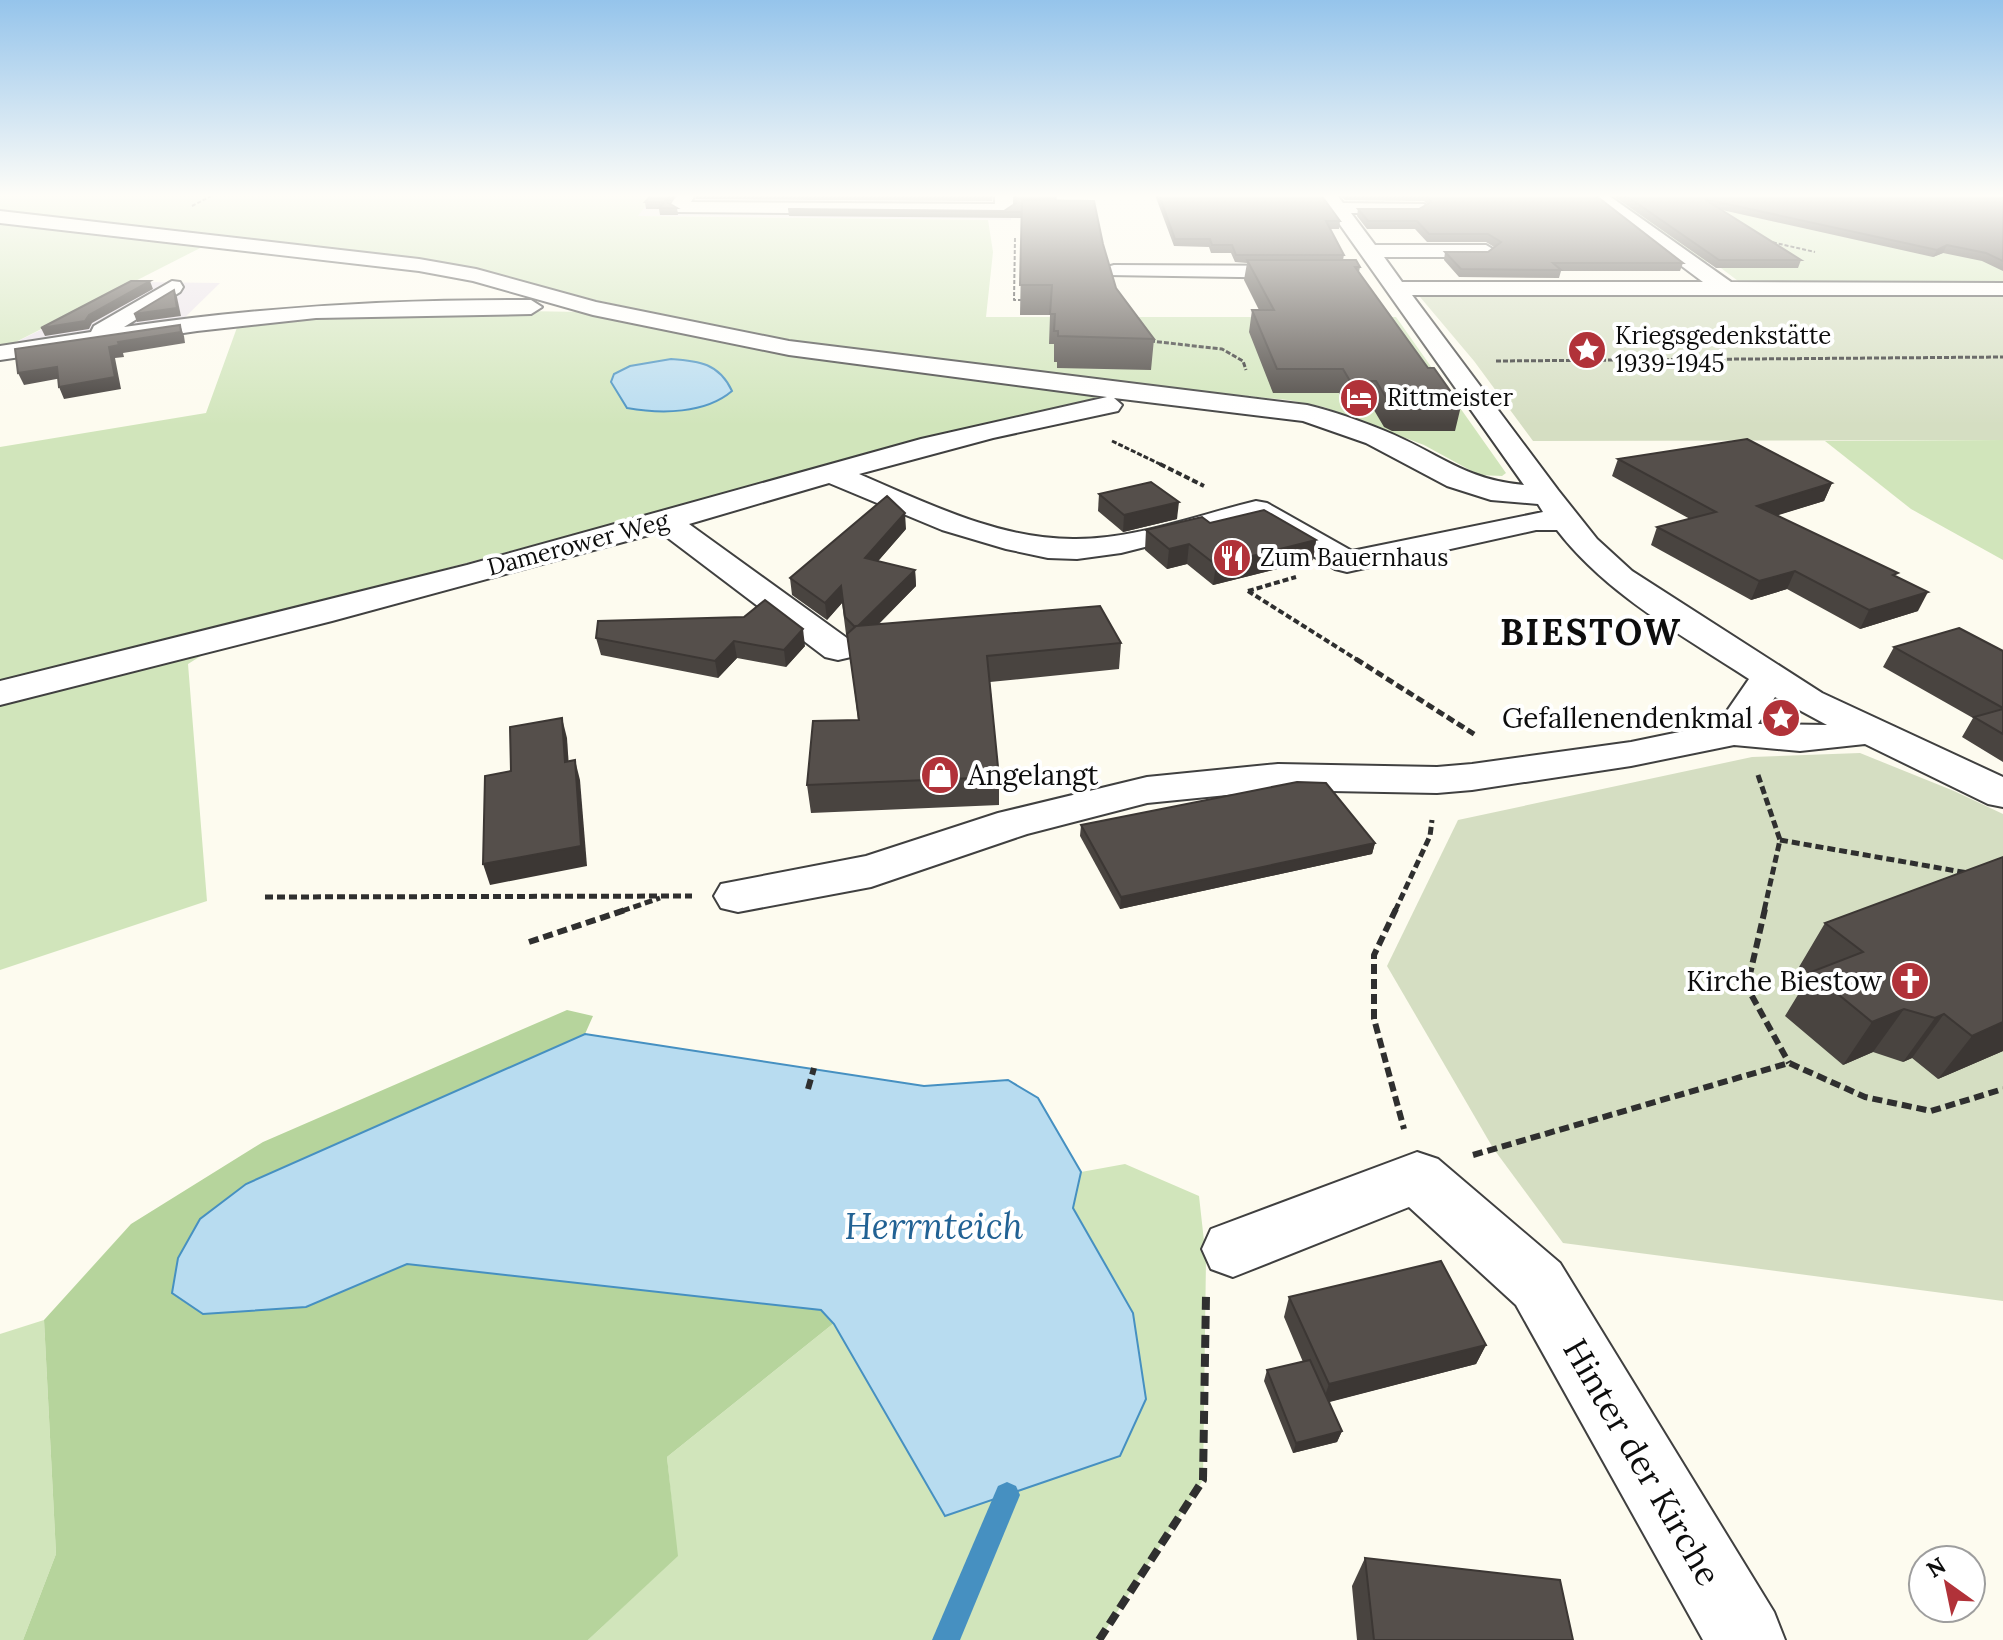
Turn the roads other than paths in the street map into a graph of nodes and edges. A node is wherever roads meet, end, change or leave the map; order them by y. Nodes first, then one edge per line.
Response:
1 (456, 272) edge
2 (1228, 272) edge
3 (1328, 272) edge
4 (1382, 272) edge
5 (1531, 272) edge
6 (1702, 272) edge
7 (172, 287) edge
8 (1725, 288) junction
9 (2003, 289) edge
10 (593, 308) junction
11 (95, 339) junction
12 (0, 353) edge
13 (1101, 390) junction
14 (1155, 397) junction
15 (1208, 401) junction
16 (833, 474) junction
17 (1557, 508) junction
18 (650, 526) junction
19 (749, 618) edge
20 (838, 649) dead end
21 (1770, 678) junction
22 (0, 693) edge
23 (1867, 731) junction
24 (1734, 733) junction
25 (2003, 794) edge
26 (738, 896) road end
27 (1233, 1249) road end
28 (1746, 1640) edge

1 - 10 street, Damerower Weg
2 - 3 street
4 - 17 street
5 - 8 street
6 - 8 street
7 - 11 street
8 - 9 street
10 - 11 street
10 - 13 street, Damerower Weg
11 - 12 street
13 - 14 street, Damerower Weg
13 - 15 street
14 - 15 street, Damerower Weg
14 - 16 street, Damerower Weg
15 - 17 street, Damerower Weg
16 - 17 street
16 - 18 street, Damerower Weg
17 - 21 street
18 - 19 street
18 - 20 street
18 - 22 street, Damerower Weg
21 - 23 street
21 - 24 street
23 - 24 street
23 - 25 street
24 - 26 street
27 - 28 street, Hinter der Kirche

